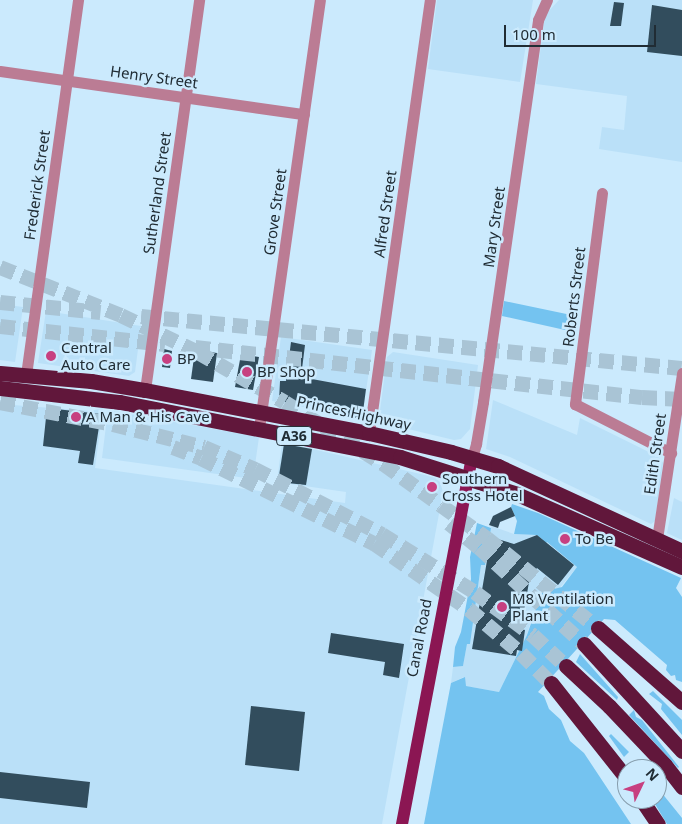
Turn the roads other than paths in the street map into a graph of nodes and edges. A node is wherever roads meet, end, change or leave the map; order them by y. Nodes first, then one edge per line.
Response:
1 (78, 0) edge
2 (199, 0) edge
3 (320, 0) edge
4 (430, 0) edge
5 (547, 0) edge
6 (0, 71) edge
7 (67, 80) junction
8 (185, 97) junction
9 (304, 114) junction
10 (602, 194) dead end
11 (0, 373) edge
12 (682, 373) edge
13 (26, 375) junction
14 (0, 388) edge
15 (145, 390) junction
16 (262, 412) junction
17 (259, 428) junction
18 (369, 433) junction
19 (671, 453) junction
20 (472, 458) junction
21 (466, 477) junction
22 (657, 539) junction
23 (682, 551) edge
24 (682, 568) edge
25 (598, 628) tunnel mouth
26 (584, 644) tunnel mouth
27 (566, 666) tunnel mouth
28 (550, 683) tunnel mouth
29 (682, 702) edge
30 (682, 751) edge
31 (617, 766) edge
32 (682, 787) edge
33 (645, 809) edge
34 (647, 809) edge
35 (402, 824) edge
36 (653, 824) edge
37 (658, 824) edge

1 - 7 street, Frederick Street
2 - 8 street, Sutherland Street
3 - 9 street, Grove Street
4 - 18 street, Alfred Street
5 - 20 street, Mary Street
6 - 7 street, Henry Street
7 - 8 street, Henry Street
7 - 13 street, Frederick Street
8 - 9 street, Henry Street
8 - 15 street, Sutherland Street
9 - 16 street, Grove Street
10 - 19 street, Roberts Street
11 - 13 highway, Princes Highway / A36
12 - 19 street, Edith Street
13 - 15 highway, Princes Highway / A36
14 - 17 highway, A36
15 - 16 highway, Princes Highway / A36
16 - 17 street, Grove Street
16 - 18 highway, Princes Highway / A36
17 - 21 highway, A36
18 - 20 highway, Princes Highway / A36
19 - 22 street, Edith Street
20 - 21 main road, Canal Road
20 - 22 highway, Princes Highway / A36
21 - 24 highway, A36
21 - 35 main road, Canal Road
22 - 23 highway, Princes Highway / A36
25 - 29 highway
26 - 30 highway
27 - 32 highway
28 - 31 highway
33 - 36 highway
34 - 37 highway

